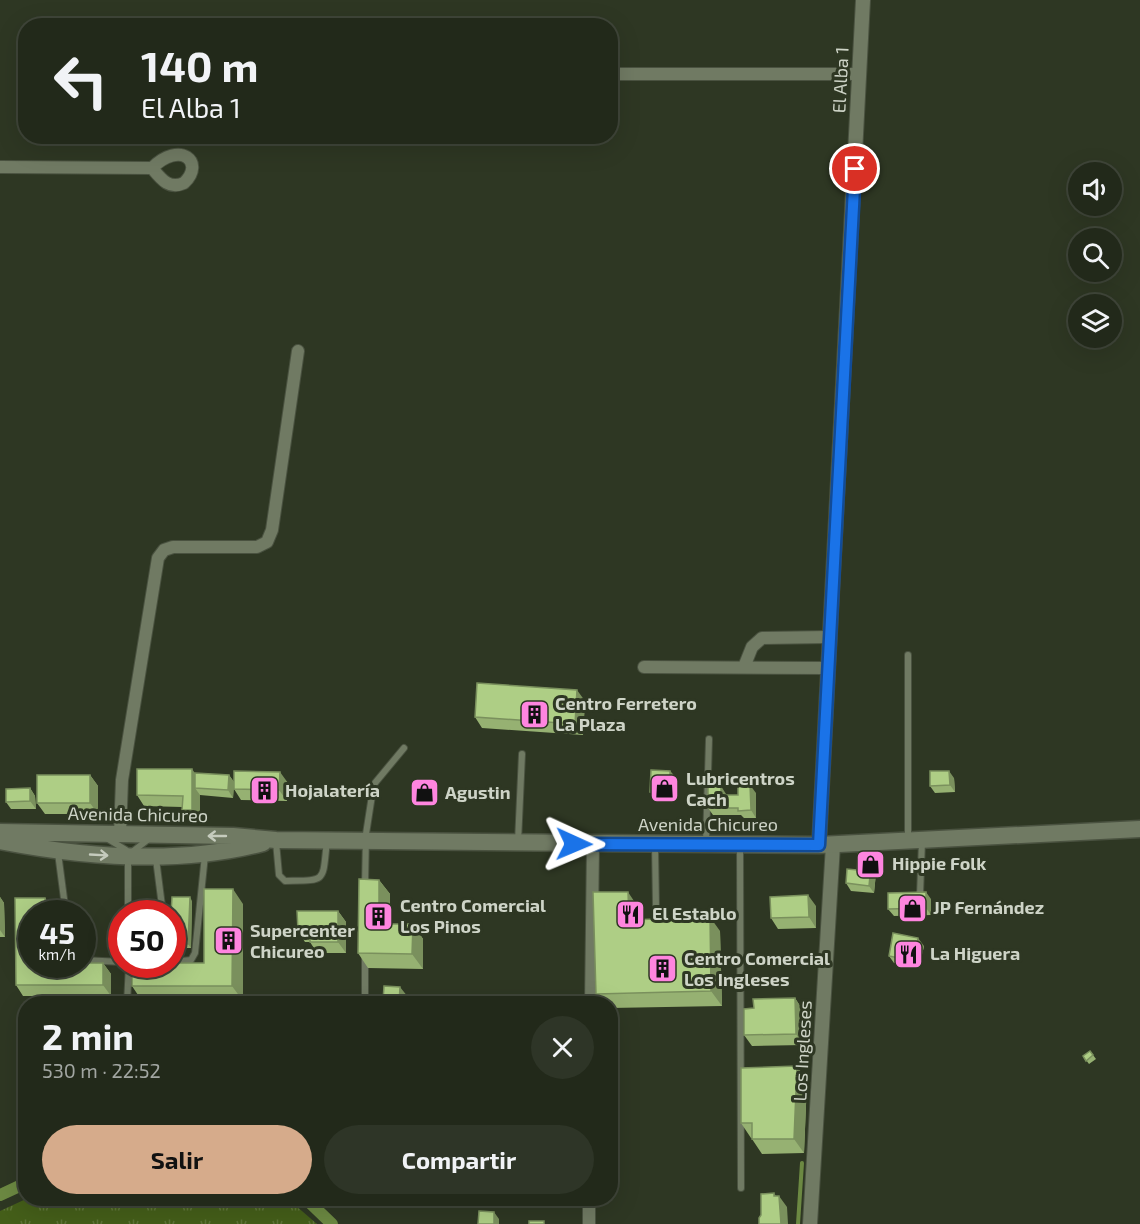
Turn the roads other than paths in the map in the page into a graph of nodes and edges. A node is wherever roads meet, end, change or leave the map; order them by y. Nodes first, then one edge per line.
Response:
1 (863, 0) edge
2 (618, 74) edge
3 (859, 74) junction
4 (0, 167) edge
5 (152, 168) dead end
6 (297, 351) dead end
7 (829, 637) junction
8 (908, 655) dead end
9 (744, 666) junction
10 (644, 667) dead end
11 (827, 668) junction
12 (709, 739) dead end
13 (404, 748) dead end
14 (522, 754) dead end
15 (1140, 829) edge
16 (0, 832) edge
17 (93, 833) junction
18 (120, 834) junction
19 (156, 836) junction
20 (276, 840) junction
21 (327, 840) junction
22 (0, 841) edge
23 (365, 841) junction
24 (915, 841) junction
25 (518, 843) junction
26 (593, 844) junction
27 (706, 844) junction
28 (740, 844) junction
29 (655, 845) junction
30 (826, 845) junction
31 (58, 852) junction
32 (205, 853) junction
33 (155, 855) junction
34 (128, 856) junction
35 (920, 895) edge
36 (365, 899) edge
37 (64, 900) edge
38 (128, 900) edge
39 (161, 900) edge
40 (740, 917) junction
41 (696, 919) edge
42 (673, 920) edge
43 (365, 945) edge
44 (186, 961) edge
45 (129, 978) edge
46 (128, 996) edge
47 (365, 996) edge
48 (591, 996) edge
49 (741, 1188) dead end
50 (589, 1206) edge
51 (589, 1224) edge
52 (810, 1224) edge

1 - 3 street, El Alba 1
2 - 3 street
3 - 7 street, El Alba 1
4 - 5 street
6 - 18 street
7 - 9 street
7 - 11 street, El Alba 1
8 - 24 lane
9 - 10 street
9 - 11 street
11 - 30 street, El Alba 1
12 - 27 lane
13 - 23 lane
14 - 25 lane
15 - 24 main road, Avenida Chicureo
16 - 17 main road, Avenida Chicureo
17 - 18 main road, Avenida Chicureo
17 - 34 lane
18 - 19 main road, Avenida Chicureo
20 -> 19 main road, Avenida Chicureo
19 - 34 lane
20 - 21 main road, Avenida Chicureo
20 - 21 lane
20 - 32 main road, Avenida Chicureo
21 - 23 main road, Avenida Chicureo
22 - 31 main road, Avenida Chicureo
23 - 25 main road, Avenida Chicureo
23 - 36 lane
24 - 30 main road, Avenida Chicureo
24 - 35 lane
25 - 26 main road, Avenida Chicureo
26 - 29 main road, Avenida Chicureo
26 - 48 street
27 - 28 main road, Avenida Chicureo
27 - 29 main road, Avenida Chicureo
28 - 30 main road, Avenida Chicureo
28 - 40 lane
29 - 42 lane
30 - 52 street, Los Ingleses
31 -> 34 main road, Avenida Chicureo
31 - 37 lane
32 - 33 main road, Avenida Chicureo
32 - 44 lane
33 - 34 main road, Avenida Chicureo
33 - 39 lane
34 - 38 lane
40 - 41 lane
40 - 49 lane
43 - 47 lane
45 - 46 lane
50 - 51 street

